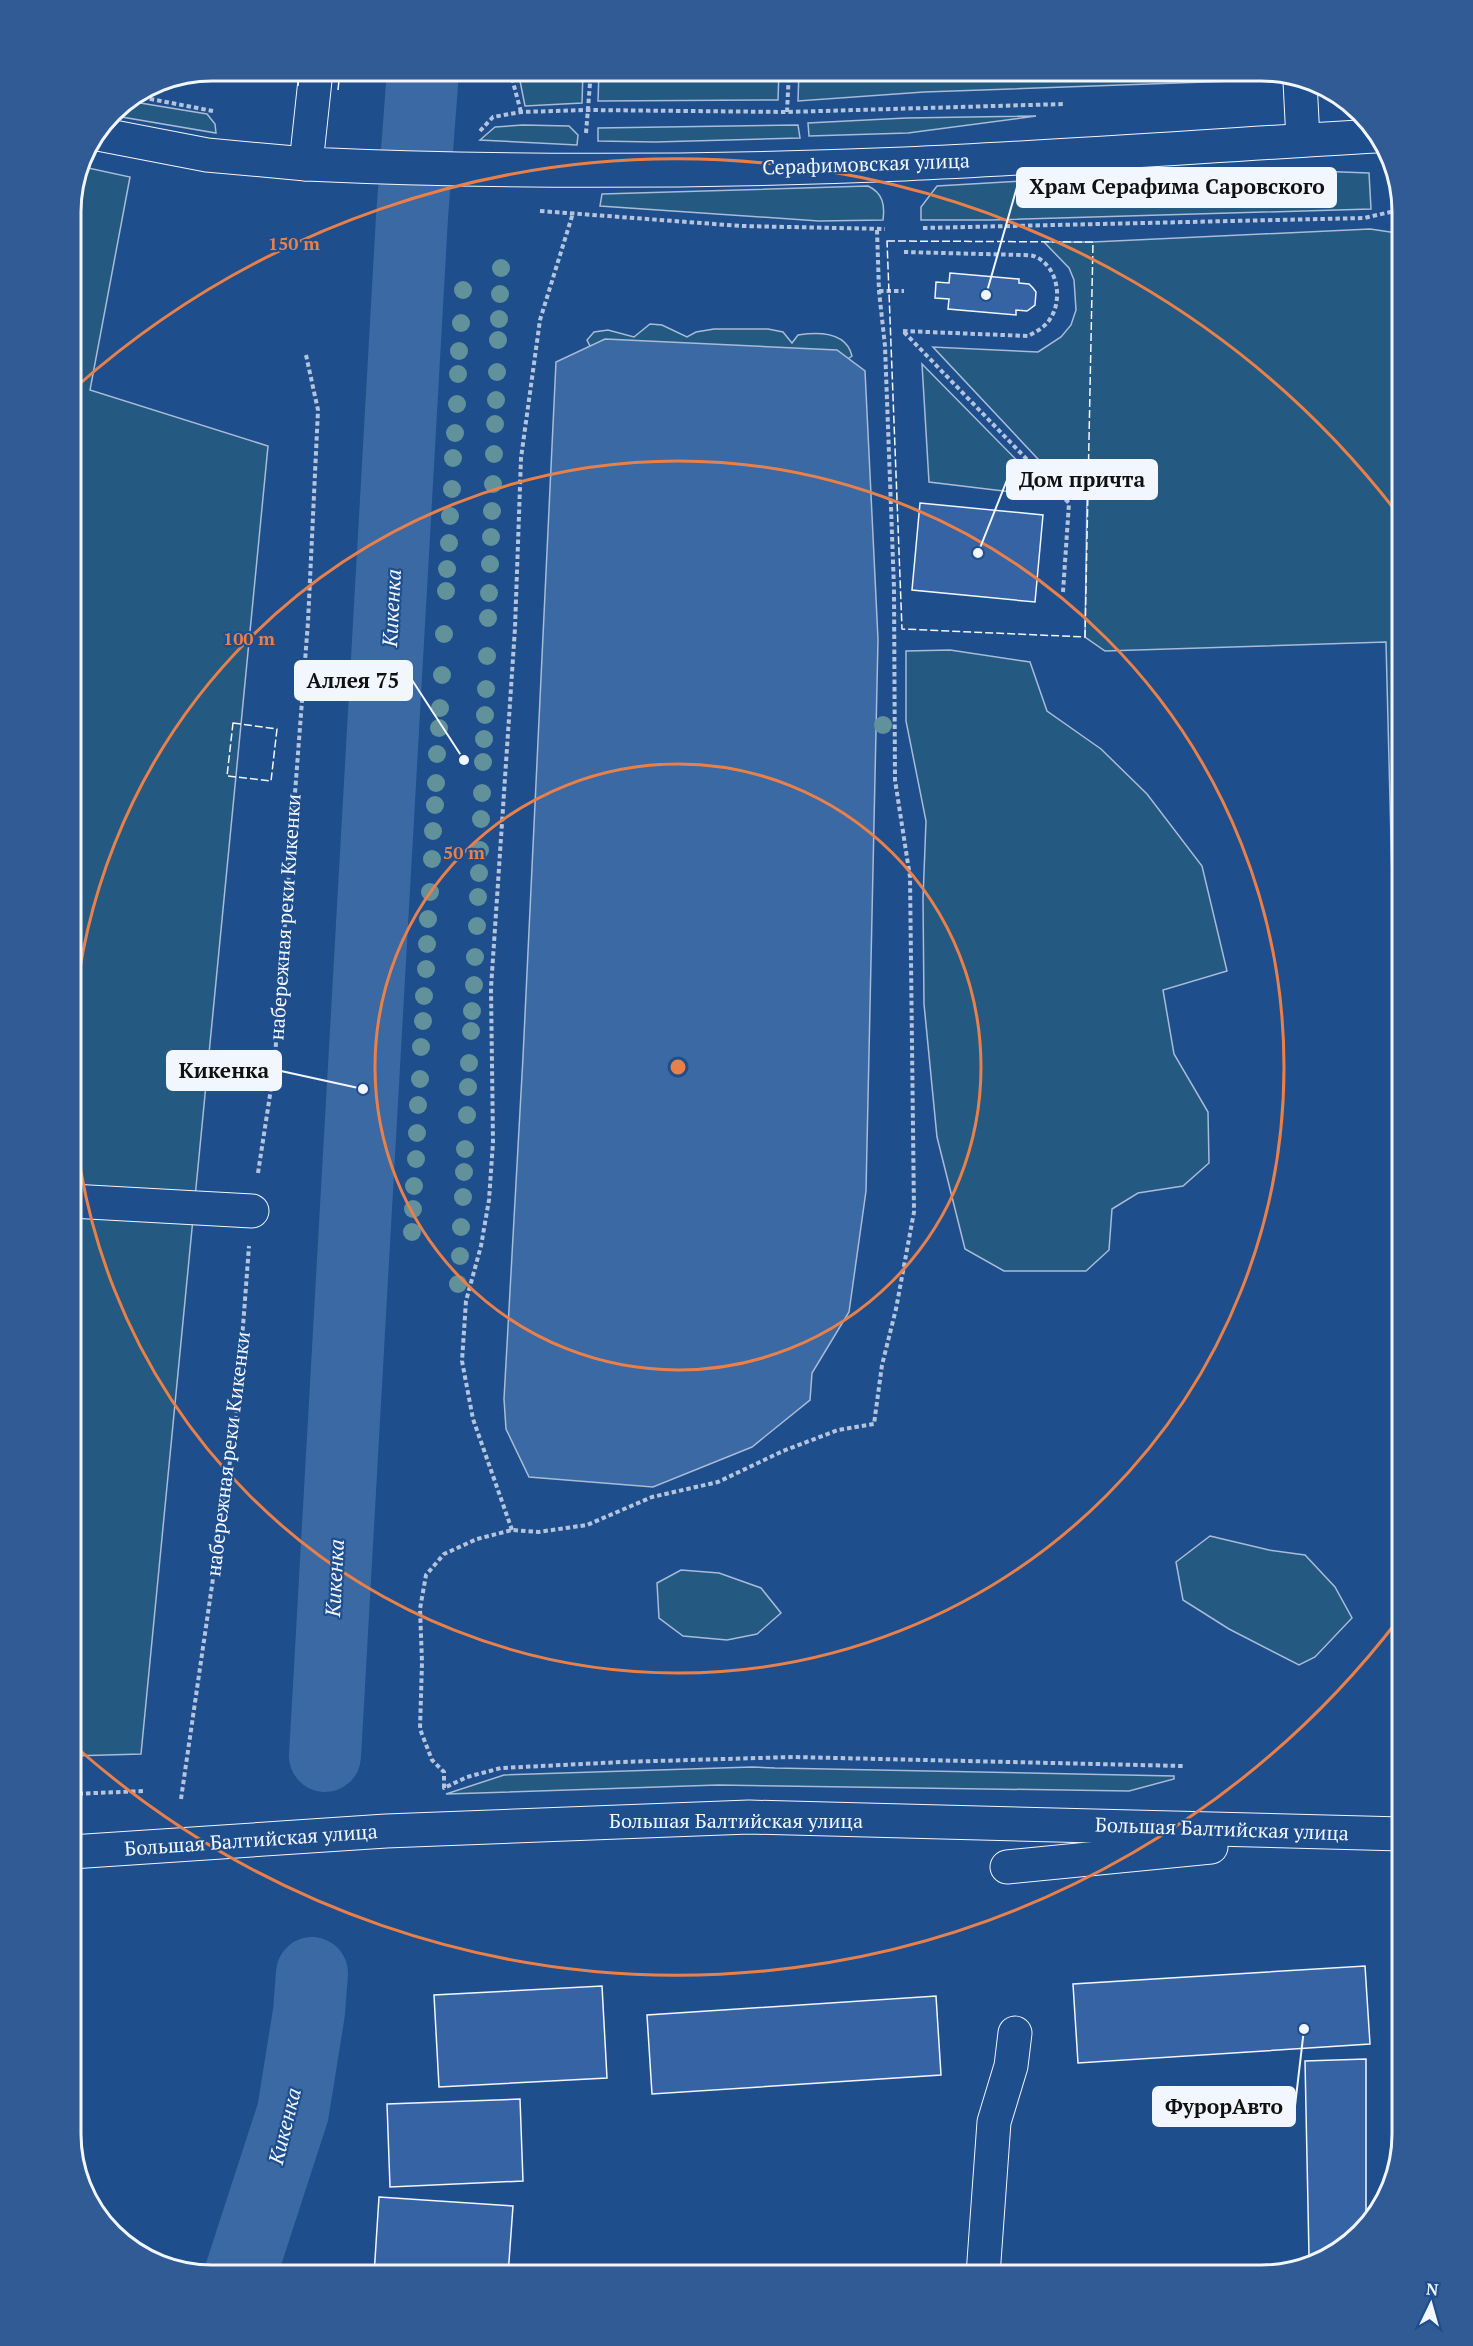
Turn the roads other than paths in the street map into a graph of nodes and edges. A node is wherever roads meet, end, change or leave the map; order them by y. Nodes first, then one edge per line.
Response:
1 (315, 81) edge
2 (1300, 87) edge
3 (106, 135) edge
4 (1368, 136) edge
5 (1303, 140) junction
6 (306, 164) junction
7 (81, 1202) edge
8 (252, 1211) road end
9 (1350, 1832) junction
10 (1392, 1834) edge
11 (81, 1851) edge
12 (1006, 1867) dead end
13 (1015, 2033) dead end
14 (984, 2265) edge

1 - 6 street
2 - 5 street
3 - 6 street
4 - 5 street, Серафимовская улица
5 - 6 street, Серафимовская улица
7 - 8 street
9 - 10 street, Большая Балтийская улица
9 - 11 street, Большая Балтийская улица
9 - 12 street
13 - 14 street

